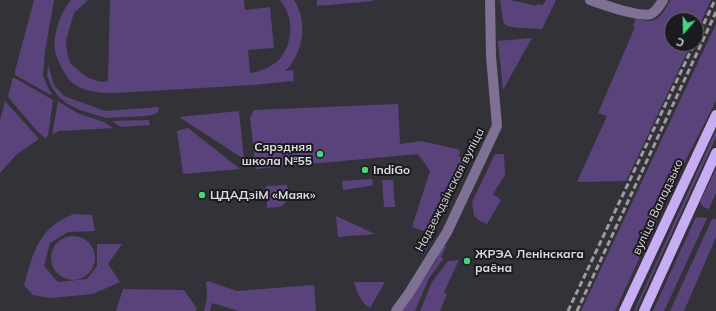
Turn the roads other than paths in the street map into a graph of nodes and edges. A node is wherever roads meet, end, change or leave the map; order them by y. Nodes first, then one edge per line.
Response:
1 (490, 0) edge
2 (590, 0) edge
3 (663, 0) edge
4 (716, 115) edge
5 (716, 153) edge
6 (396, 311) edge
7 (624, 311) edge
8 (644, 311) edge

1 - 6 street, Надзеждзінская вуліца
2 - 3 street
4 - 7 main road, вуліца Валадзько
5 - 8 main road

